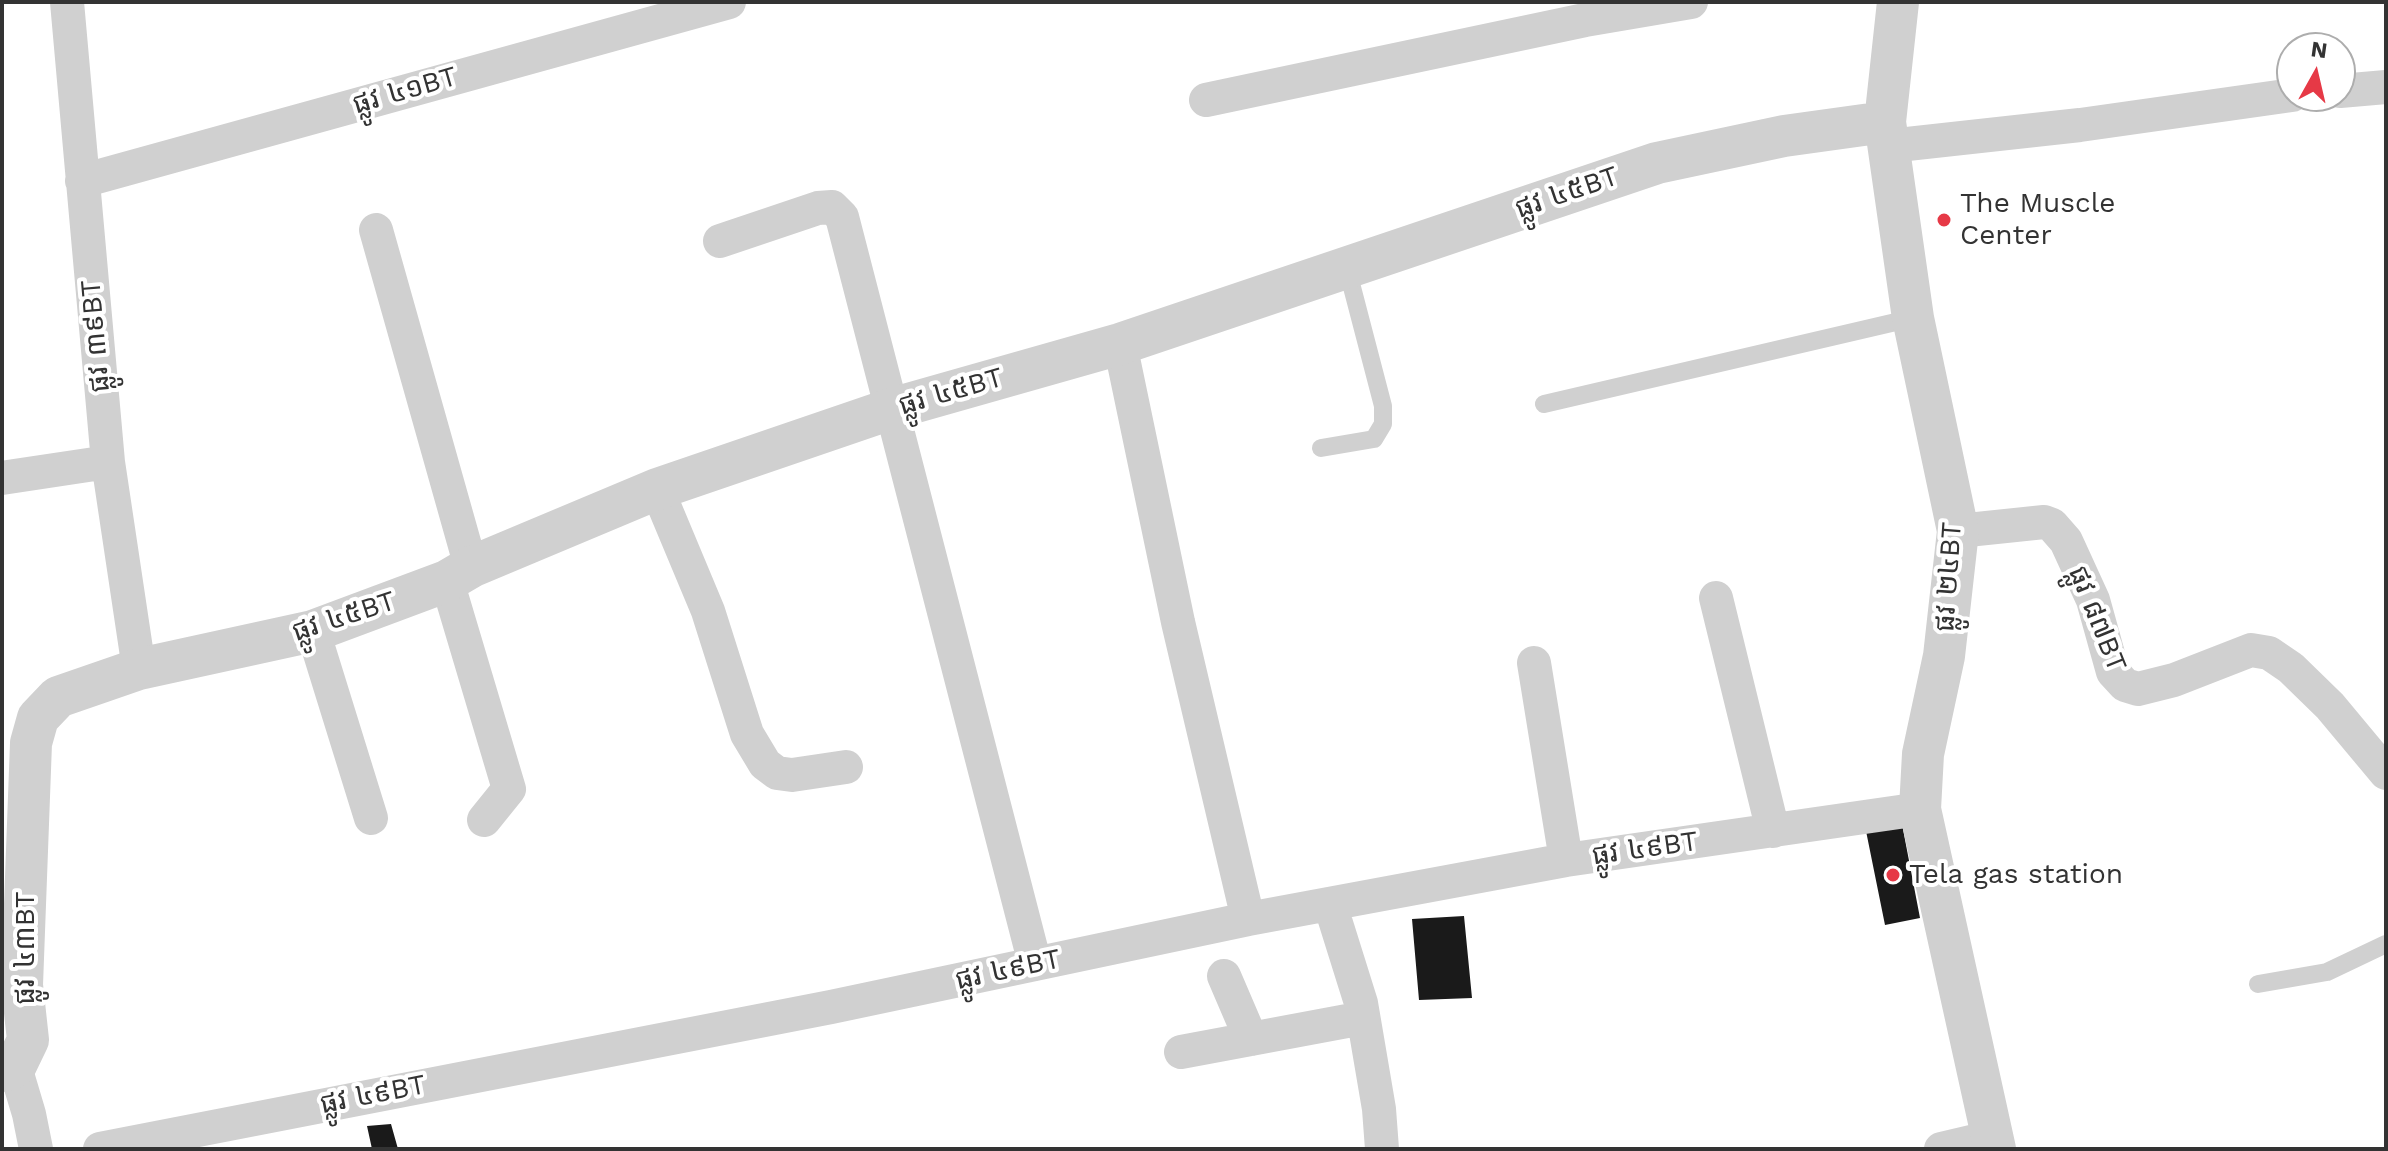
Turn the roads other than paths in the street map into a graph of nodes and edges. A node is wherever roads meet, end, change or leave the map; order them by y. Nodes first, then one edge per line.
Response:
1 (67, 2) edge
2 (729, 2) edge
3 (1691, 2) edge
4 (1898, 2) edge
5 (2386, 87) edge
6 (2356, 90) edge
7 (2276, 97) edge
8 (1206, 100) dead end
9 (1887, 134) junction
10 (82, 181) junction
11 (376, 230) dead end
12 (720, 241) dead end
13 (1347, 268) junction
14 (1913, 318) junction
15 (1120, 344) junction
16 (1544, 404) dead end
17 (891, 409) junction
18 (1321, 448) dead end
19 (108, 462) junction
20 (2, 478) edge
21 (657, 489) junction
22 (1958, 531) junction
23 (459, 574) junction
24 (1716, 598) dead end
25 (313, 631) junction
26 (1534, 663) dead end
27 (139, 669) junction
28 (38, 718) joint
29 (846, 767) dead end
30 (2386, 773) edge
31 (1920, 809) junction
32 (371, 818) dead end
33 (484, 820) dead end
34 (1773, 831) junction
35 (1566, 860) junction
36 (1330, 904) junction
37 (1248, 919) junction
38 (2386, 944) edge
39 (1035, 964) junction
40 (1224, 976) dead end
41 (2258, 984) dead end
42 (1363, 1018) junction
43 (1251, 1039) junction
44 (1181, 1052) dead end
45 (9, 1069) edge
46 (1993, 1143) edge
47 (36, 1149) edge
48 (100, 1149) edge
49 (1382, 1149) edge
50 (1941, 1149) edge

1 - 10 street, ផ្លូវ ៣៩BT
2 - 10 street, ផ្លូវ ៤១BT
3 - 8 street
4 - 9 street, ផ្លូវ ២៤BT
5 - 6 street
7 - 9 street
9 - 13 street, ផ្លូវ ៤៥BT
9 - 14 street, ផ្លូវ ២៤BT
10 - 19 street, ផ្លូវ ៣៩BT
11 - 23 street
12 - 17 street
13 - 15 street, ផ្លូវ ៤៥BT
13 - 18 lane
14 - 16 lane
14 - 22 street, ផ្លូវ ២៤BT
15 - 17 street, ផ្លូវ ៤៥BT
15 - 37 street
17 - 21 street, ផ្លូវ ៤៥BT
17 - 39 street
19 - 20 street
19 - 27 street, ផ្លូវ ៣៩BT
21 - 23 street, ផ្លូវ ៤៥BT
21 - 29 street
22 - 30 street, ផ្លូវ ៨៧BT
22 - 31 street, ផ្លូវ ២៤BT
23 - 25 street, ផ្លូវ ៤៥BT
23 - 33 street
24 - 34 street
25 - 27 street, ផ្លូវ ៤៥BT
25 - 32 street
26 - 35 street
27 - 28 street, ផ្លូវ ៤៥BT
28 - 45 street, ផ្លូវ ៤៣BT
31 - 34 street, ផ្លូវ ៤៩BT
31 - 46 street, ផ្លូវ ២៤BT
34 - 35 street, ផ្លូវ ៤៩BT
35 - 36 street, ផ្លូវ ៤៩BT
36 - 37 street, ផ្លូវ ៤៩BT
36 - 42 street
37 - 39 street, ផ្លូវ ៤៩BT
38 - 41 lane
39 - 48 street, ផ្លូវ ៤៩BT
40 - 43 street
42 - 43 street
42 - 49 street
43 - 44 street
45 - 47 street
46 - 50 street

